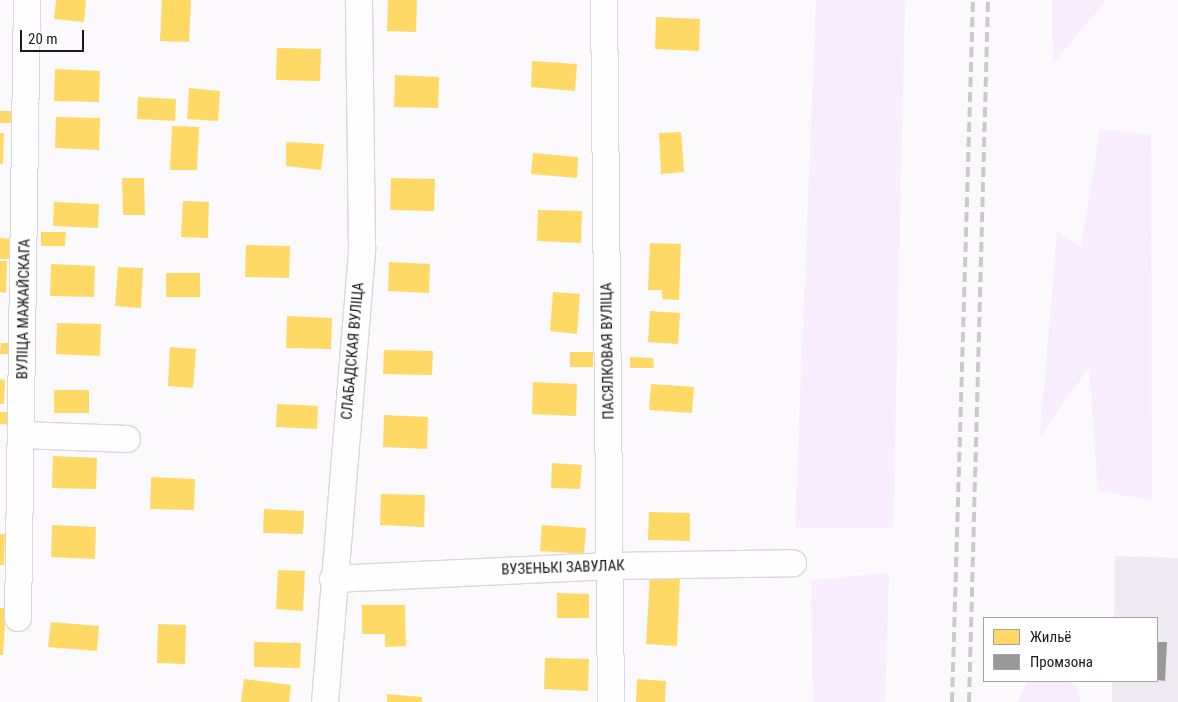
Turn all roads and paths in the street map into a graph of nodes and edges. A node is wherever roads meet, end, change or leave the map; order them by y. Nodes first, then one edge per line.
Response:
1 (27, 0) edge
2 (359, 0) edge
3 (604, 0) edge
4 (22, 435) junction
5 (127, 438) dead end
6 (793, 563) dead end
7 (611, 566) junction
8 (333, 579) junction
9 (18, 618) dead end
10 (325, 702) edge
11 (611, 702) edge

1 - 4 street, ВУЛІЦА МАЖАЙСКАГА
2 - 8 street, СЛАБАДСКАЯ ВУЛІЦА
3 - 7 street, ПАСЯЛКОВАЯ ВУЛІЦА
4 - 5 street
4 - 9 street, ВУЛІЦА МАЖАЙСКАГА
6 - 7 street, ВУЗЕНЬКІ ЗАВУЛАК
7 - 8 street, ВУЗЕНЬКІ ЗАВУЛАК
7 - 11 street, ПАСЯЛКОВАЯ ВУЛІЦА
8 - 10 street, СЛАБАДСКАЯ ВУЛІЦА

